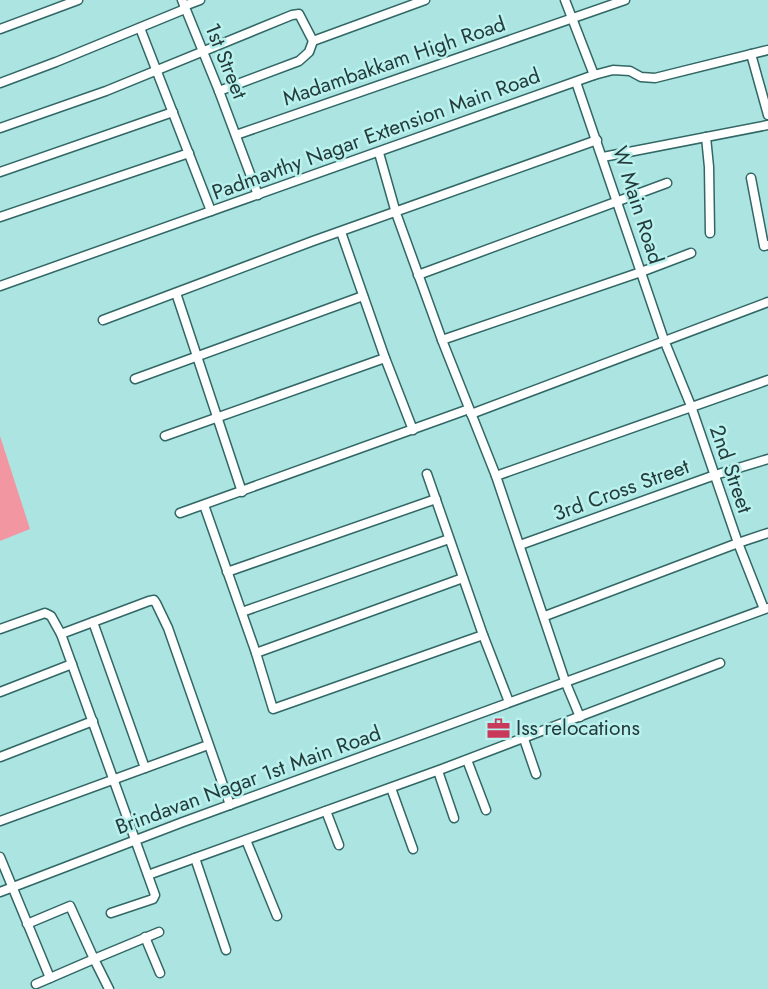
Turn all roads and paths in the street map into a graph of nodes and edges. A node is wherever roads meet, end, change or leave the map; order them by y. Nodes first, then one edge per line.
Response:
1 (78, 0) edge
2 (200, 0) edge
3 (424, 0) edge
4 (565, 0) edge
5 (625, 0) edge
6 (184, 5) edge
7 (572, 18) junction
8 (140, 28) junction
9 (0, 29) edge
10 (313, 41) junction
11 (202, 50) junction
12 (768, 50) edge
13 (751, 54) junction
14 (157, 69) junction
15 (594, 75) junction
16 (0, 82) edge
17 (576, 82) junction
18 (219, 91) junction
19 (173, 112) junction
20 (768, 115) edge
21 (768, 125) edge
22 (0, 128) edge
23 (236, 135) junction
24 (706, 137) junction
25 (597, 140) junction
26 (189, 153) junction
27 (379, 153) junction
28 (603, 157) junction
29 (0, 172) edge
30 (751, 178) dead end
31 (667, 183) dead end
32 (258, 195) junction
33 (617, 202) junction
34 (211, 212) junction
35 (396, 213) junction
36 (0, 218) edge
37 (341, 232) junction
38 (710, 233) dead end
39 (766, 246) edge
40 (691, 252) dead end
41 (768, 256) edge
42 (641, 272) junction
43 (418, 275) junction
44 (0, 286) edge
45 (176, 293) junction
46 (363, 296) junction
47 (768, 302) edge
48 (103, 320) dead end
49 (442, 340) junction
50 (664, 340) junction
51 (197, 357) junction
52 (385, 358) junction
53 (135, 379) dead end
54 (768, 380) edge
55 (691, 406) junction
56 (470, 411) junction
57 (217, 417) junction
58 (413, 430) junction
59 (165, 435) dead end
60 (768, 459) edge
61 (427, 474) dead end
62 (715, 475) junction
63 (496, 476) junction
64 (242, 492) junction
65 (436, 499) junction
66 (204, 505) junction
67 (180, 513) dead end
68 (768, 533) edge
69 (449, 539) junction
70 (738, 543) junction
71 (520, 545) junction
72 (227, 572) junction
73 (463, 578) junction
74 (766, 609) edge
75 (242, 612) junction
76 (545, 616) junction
77 (93, 622) junction
78 (0, 629) edge
79 (61, 634) junction
80 (483, 635) junction
81 (256, 653) junction
82 (720, 663) dead end
83 (72, 664) junction
84 (565, 681) junction
85 (0, 692) edge
86 (509, 702) junction
87 (580, 717) junction
88 (93, 721) junction
89 (524, 738) junction
90 (208, 745) junction
91 (0, 757) edge
92 (467, 760) junction
93 (145, 768) junction
94 (438, 771) junction
95 (536, 774) dead end
96 (114, 780) junction
97 (391, 788) junction
98 (230, 805) junction
99 (486, 810) dead end
100 (326, 811) junction
101 (454, 818) dead end
102 (0, 821) edge
103 (136, 840) junction
104 (246, 840) junction
105 (339, 845) dead end
106 (413, 849) dead end
107 (0, 857) edge
108 (195, 858) junction
109 (148, 875) junction
110 (11, 888) junction
111 (0, 892) edge
112 (111, 913) dead end
113 (277, 916) dead end
114 (27, 924) junction
115 (159, 932) dead end
116 (145, 937) junction
117 (226, 950) dead end
118 (94, 959) junction
119 (160, 973) dead end
120 (44, 983) edge
121 (109, 989) edge

1 - 9 street
2 - 6 street
3 - 10 street
4 - 7 street
5 - 7 street, Madambakkam High Road
6 - 8 street
6 - 11 street, 1st Street
7 - 15 street
7 - 23 street, Madambakkam High Road
8 - 14 street
8 - 16 street
10 - 11 street
10 - 18 street
11 - 14 street
11 - 18 street, 1st Street
12 - 13 street, Padmavthy Nagar Extension Main Road
13 - 15 street, Padmavthy Nagar Extension Main Road
13 - 20 street
14 - 19 street
14 - 22 street
15 - 17 street, Padmavthy Nagar Extension Main Road
17 - 25 street, W Main Road
17 - 27 street, Padmavthy Nagar Extension Main Road
18 - 23 street, 1st Street
19 - 26 street
19 - 29 street
21 - 24 street
23 - 32 street
24 - 28 street
24 - 38 street
25 - 28 street, W Main Road
25 - 35 street
26 - 34 street
26 - 36 street
27 - 32 street, Padmavthy Nagar Extension Main Road
27 - 35 street
28 - 33 street, W Main Road
30 - 39 street
31 - 33 street
32 - 34 street, Padmavthy Nagar Extension Main Road
33 - 42 street, W Main Road
33 - 43 street
34 - 44 street, Padmavthy Nagar Extension Main Road
35 - 37 street
35 - 43 street
37 - 45 street
37 - 46 street
39 - 41 street
40 - 42 street
42 - 49 street
42 - 50 street, W Main Road
43 - 49 street
45 - 48 street
45 - 51 street
46 - 51 street
46 - 52 street
47 - 50 street
49 - 56 street
50 - 55 street, 2nd Street
50 - 56 street
51 - 53 street
51 - 57 street
52 - 57 street
52 - 58 street
54 - 55 street
55 - 62 street, 2nd Street
55 - 63 street
56 - 58 street
56 - 63 street
57 - 59 street
57 - 64 street
58 - 64 street
60 - 62 street, 3rd Cross Street
61 - 65 street
62 - 70 street, 2nd Street
62 - 71 street, 3rd Cross Street
63 - 71 street
64 - 66 street
65 - 69 street
65 - 72 street
66 - 67 street
66 - 72 street
68 - 70 street
69 - 73 street
69 - 75 street
70 - 74 street, 2nd Street
70 - 76 street
71 - 76 street
72 - 75 street
73 - 80 street
73 - 81 street
74 - 84 street, Brindavan Nagar 1st Main Road
75 - 81 street
76 - 84 street
77 - 79 street
77 - 90 street
77 - 93 street
78 - 79 street
79 - 83 street
80 - 81 street
80 - 86 street
82 - 87 street
83 - 85 street
83 - 88 street
84 - 86 street, Brindavan Nagar 1st Main Road
84 - 87 street
86 - 98 street, Brindavan Nagar 1st Main Road
87 - 89 street
88 - 91 street
88 - 96 street
89 - 92 street
89 - 95 street
90 - 93 street
90 - 98 street
92 - 94 street
92 - 99 street
93 - 96 street
94 - 97 street
94 - 101 street
96 - 102 street
96 - 103 street
97 - 100 street
97 - 106 street
98 - 103 street, Brindavan Nagar 1st Main Road
100 - 104 street
100 - 105 street
103 - 109 street
103 - 110 street, Brindavan Nagar 1st Main Road
104 - 108 street
104 - 113 street
107 - 110 street
108 - 109 street
108 - 117 street
109 - 112 street
110 - 111 street, Brindavan Nagar 1st Main Road
110 - 114 street
114 - 118 street
114 - 120 street
115 - 116 street
116 - 118 street
116 - 119 street
118 - 120 street
118 - 121 street

